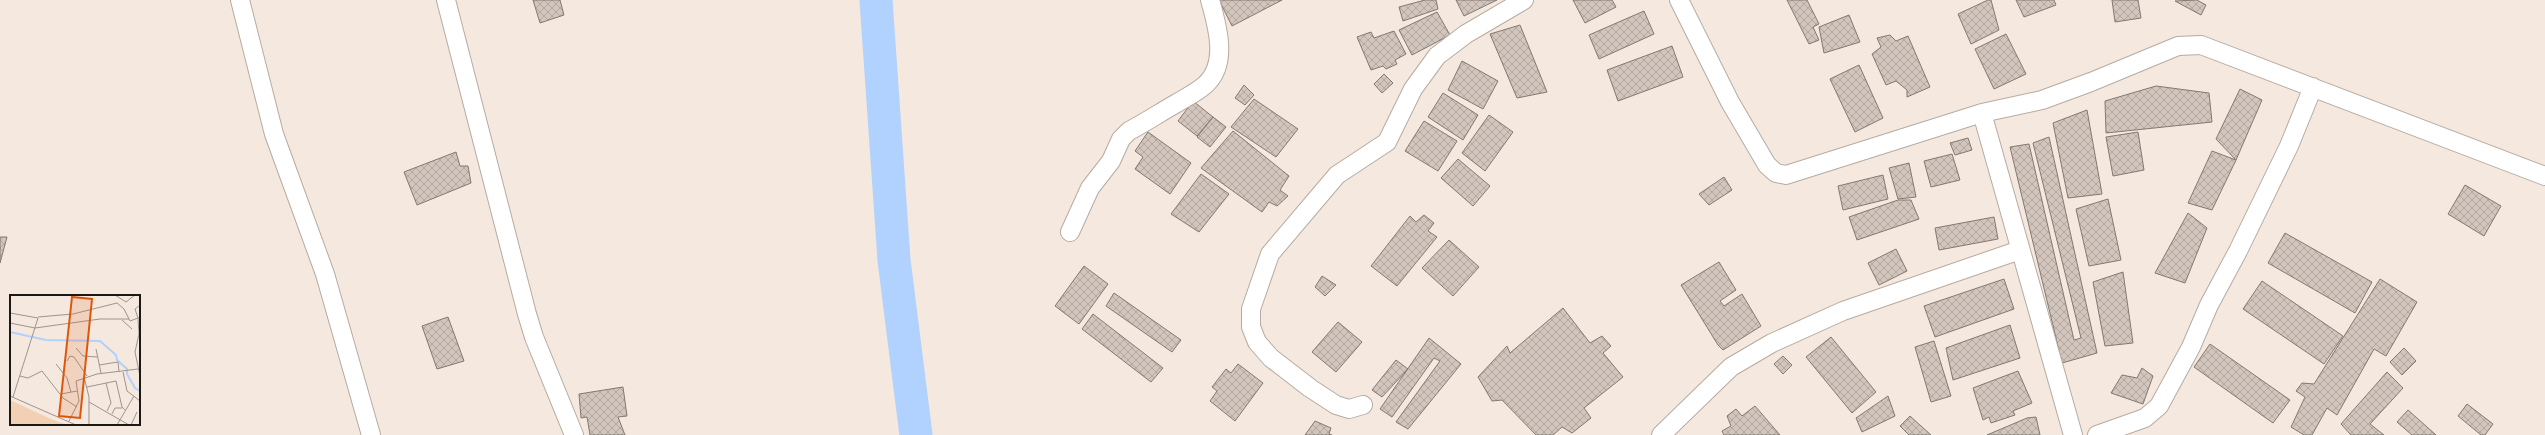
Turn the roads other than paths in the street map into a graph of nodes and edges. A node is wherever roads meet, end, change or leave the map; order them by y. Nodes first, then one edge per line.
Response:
1 (240, 0) edge
2 (446, 0) edge
3 (1210, 0) edge
4 (1524, 0) edge
5 (1679, 0) edge
6 (2314, 87) junction
7 (1982, 113) junction
8 (2545, 176) edge
9 (1070, 232) dead end
10 (2020, 250) junction
11 (1364, 405) dead end
12 (371, 435) edge
13 (574, 435) edge
14 (1661, 435) edge
15 (2073, 435) edge
16 (2097, 435) edge

1 - 12 street
2 - 13 street
3 - 9 street
4 - 11 street
5 - 7 street
6 - 7 street
6 - 8 street
6 - 16 street
7 - 10 street
10 - 14 street
10 - 15 street

